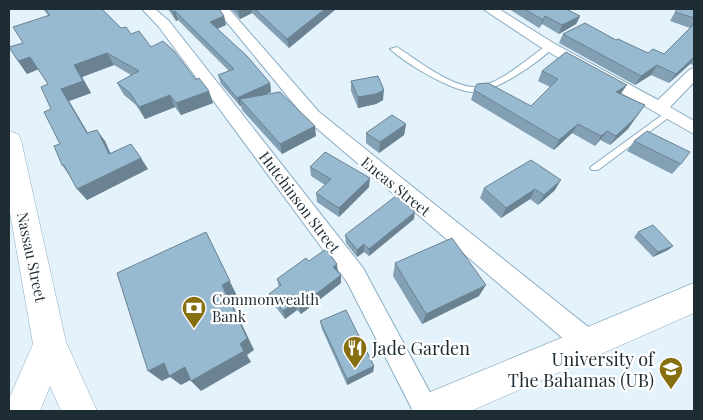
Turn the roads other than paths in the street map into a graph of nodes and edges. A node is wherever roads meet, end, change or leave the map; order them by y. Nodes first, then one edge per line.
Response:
1 (148, 9) edge
2 (222, 9) edge
3 (490, 9) edge
4 (550, 47) junction
5 (394, 49) dead end
6 (694, 73) edge
7 (664, 110) junction
8 (694, 128) edge
9 (9, 140) edge
10 (594, 168) dead end
11 (694, 298) edge
12 (50, 344) junction
13 (588, 344) junction
14 (22, 411) edge
15 (79, 411) edge
16 (428, 411) edge

1 - 16 street, Hutchinson Street
2 - 13 street, Eneas Street
3 - 4 street
4 - 5 lane
4 - 7 street
6 - 7 street
7 - 8 street
7 - 10 lane
9 - 12 main road, Nassau Street
11 - 13 main road
12 - 14 main road
12 - 15 main road, Nassau Street
13 - 16 main road

